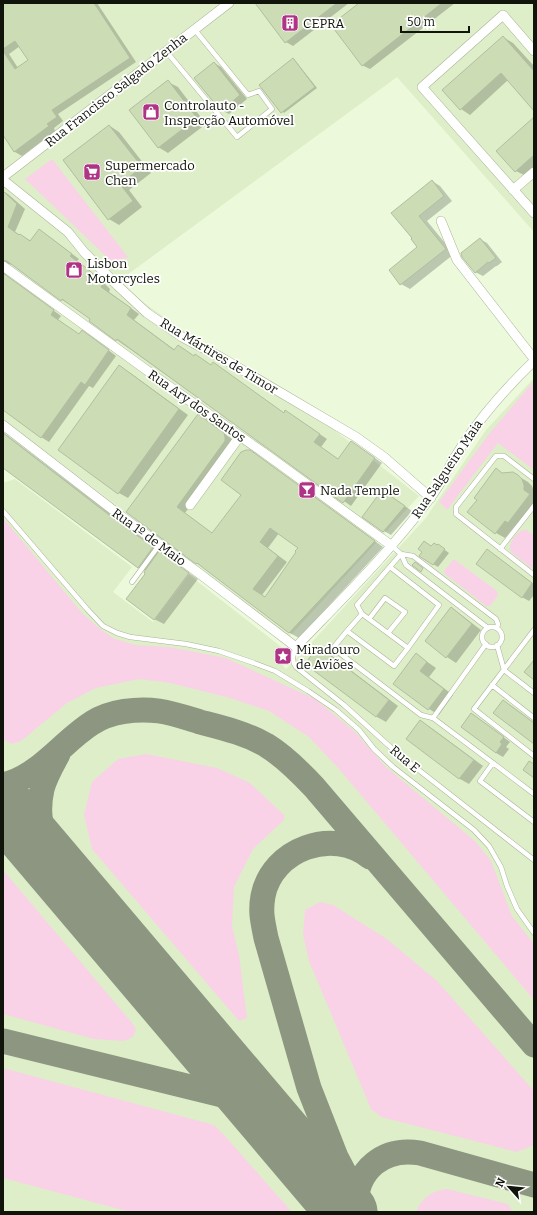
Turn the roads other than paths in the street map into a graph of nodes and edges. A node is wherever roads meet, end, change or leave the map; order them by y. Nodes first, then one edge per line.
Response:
1 (229, 3) edge
2 (195, 30) junction
3 (166, 51) junction
4 (534, 51) edge
5 (534, 172) edge
6 (3, 178) edge
7 (513, 190) junction
8 (534, 213) edge
9 (441, 221) dead end
10 (3, 266) edge
11 (534, 360) edge
12 (3, 425) edge
13 (240, 436) junction
14 (534, 479) edge
15 (431, 498) junction
16 (190, 505) dead end
17 (534, 506) edge
18 (3, 511) edge
19 (160, 544) junction
20 (392, 546) junction
21 (500, 549) junction
22 (401, 554) junction
23 (390, 567) junction
24 (534, 575) edge
25 (132, 582) dead end
26 (362, 614) junction
27 (369, 619) junction
28 (488, 628) junction
29 (497, 628) junction
30 (534, 630) edge
31 (347, 631) junction
32 (388, 634) junction
33 (486, 644) junction
34 (497, 645) junction
35 (296, 647) junction
36 (408, 648) junction
37 (504, 670) junction
38 (492, 685) junction
39 (534, 692) edge
40 (433, 718) junction
41 (534, 718) edge
42 (534, 756) edge
43 (493, 763) junction
44 (534, 794) edge
45 (534, 822) edge
46 (534, 860) edge
47 (534, 933) edge

1 - 2 street, Rua Francisco Salgado Zenha
2 - 3 street, Rua Francisco Salgado Zenha
2 - 3 lane
3 - 6 street, Rua Francisco Salgado Zenha
4 - 7 street
5 - 7 street
6 - 15 street, Rua Mártires de Timor
7 - 8 street
9 - 11 street
10 - 13 street, Rua Ary dos Santos
11 - 15 street, Rua Salgueiro Maia
12 - 19 street, Rua 1º de Maio
13 - 16 street
13 - 20 street, Rua Ary dos Santos
14 - 21 lane
15 - 20 street, Rua Salgueiro Maia
17 - 21 lane
18 - 47 lane
19 - 25 lane
19 - 35 street, Rua 1º de Maio
20 - 22 lane
20 - 35 street, Rua Salgueiro Maia
21 - 24 lane
22 - 23 lane
22 - 28 lane
22 - 29 lane
23 - 26 lane
23 - 36 lane
26 - 27 lane
26 - 31 lane
27 - 32 lane
27 - 32 lane
28 - 29 lane
28 - 33 lane
29 - 34 lane
30 - 37 lane
31 - 36 lane
31 - 40 lane
32 - 36 lane
33 - 34 lane
33 - 40 lane
34 - 37 lane
35 - 46 lane, Rua E
37 - 38 lane
37 - 39 lane
38 - 41 lane
38 - 42 lane
40 - 43 lane
43 - 44 lane
43 - 45 lane

